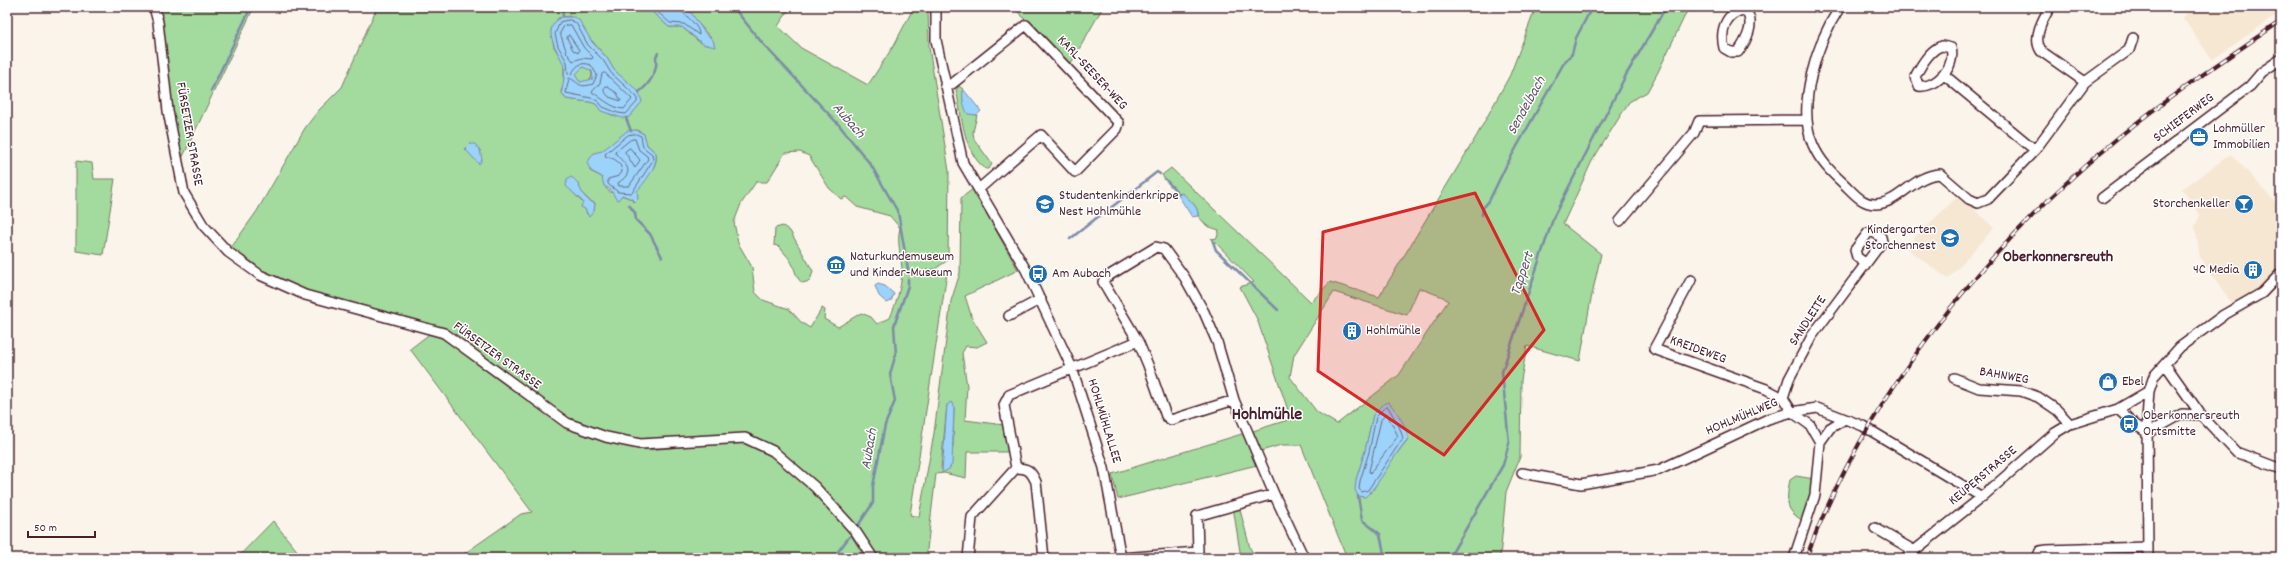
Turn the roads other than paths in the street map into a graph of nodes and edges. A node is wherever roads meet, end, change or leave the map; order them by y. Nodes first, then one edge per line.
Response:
1 (154, 7) edge
2 (936, 7) edge
3 (1840, 7) edge
4 (2050, 7) edge
5 (2133, 38) dead end
6 (2281, 59) edge
7 (1943, 74) junction
8 (2085, 82) junction
9 (945, 85) junction
10 (1807, 120) junction
11 (2035, 150) junction
12 (980, 188) junction
13 (2102, 198) dead end
14 (1620, 221) dead end
15 (1865, 263) dead end
16 (2281, 273) edge
17 (1692, 280) dead end
18 (1041, 299) junction
19 (1009, 316) dead end
20 (1138, 341) junction
21 (2165, 364) junction
22 (1072, 368) junction
23 (1954, 378) dead end
24 (2149, 391) junction
25 (1783, 398) junction
26 (1234, 400) junction
27 (2118, 409) junction
28 (1792, 412) junction
29 (2200, 415) junction
30 (1845, 419) junction
31 (2070, 424) junction
32 (2148, 433) junction
33 (1820, 442) junction
34 (1016, 468) junction
35 (2281, 469) edge
36 (1522, 473) dead end
37 (1274, 494) junction
38 (1982, 496) junction
39 (1875, 528) dead end
40 (2148, 547) junction
41 (1913, 550) junction
42 (1198, 555) edge
43 (873, 558) edge
44 (968, 558) edge
45 (1044, 558) edge
46 (1121, 558) edge
47 (1304, 558) edge
48 (1794, 558) edge
49 (1905, 558) edge
50 (2037, 558) edge
51 (2148, 558) edge

1 - 43 street, FÜRSETZER STRASSE
2 - 9 street
3 - 10 street
4 - 8 street
5 - 8 street
6 - 13 street, SCHIEFERWEG
7 - 7 street
7 - 11 street
8 - 11 street
9 - 12 street, HOHLMÜHLALLEE
9 - 12 street, KARL-SEESER-WEG
10 - 11 street
10 - 14 street
12 - 18 street, HOHLMÜHLALLEE
15 - 25 street, SANDLEITE
16 - 21 street
17 - 25 street, KREIDEWEG
18 - 19 street
18 - 22 street, HOHLMÜHLALLEE
20 - 22 street
20 - 26 street
20 - 26 street
21 - 24 street
21 - 29 street
22 - 34 street
22 - 46 street, HOHLMÜHLALLEE
23 - 31 street, BAHNWEG
24 - 27 street
24 - 32 street
25 - 28 street
26 - 37 street
27 - 31 street
27 - 32 street
28 - 30 street, HOHLMÜHLWEG
28 - 33 street
28 - 36 street, HOHLMÜHLWEG
29 - 32 street
29 - 35 street
30 - 33 street
30 - 38 street, HOHLMÜHLWEG
31 - 38 street, KEUPERSTRASSE
32 - 40 street
33 - 48 street
34 - 44 street
34 - 45 street
37 - 42 street
37 - 47 street
38 - 41 street, KEUPERSTRASSE
39 - 41 street
40 - 50 street
40 - 51 street
41 - 49 street, KEUPERSTRASSE
42 - 46 street

